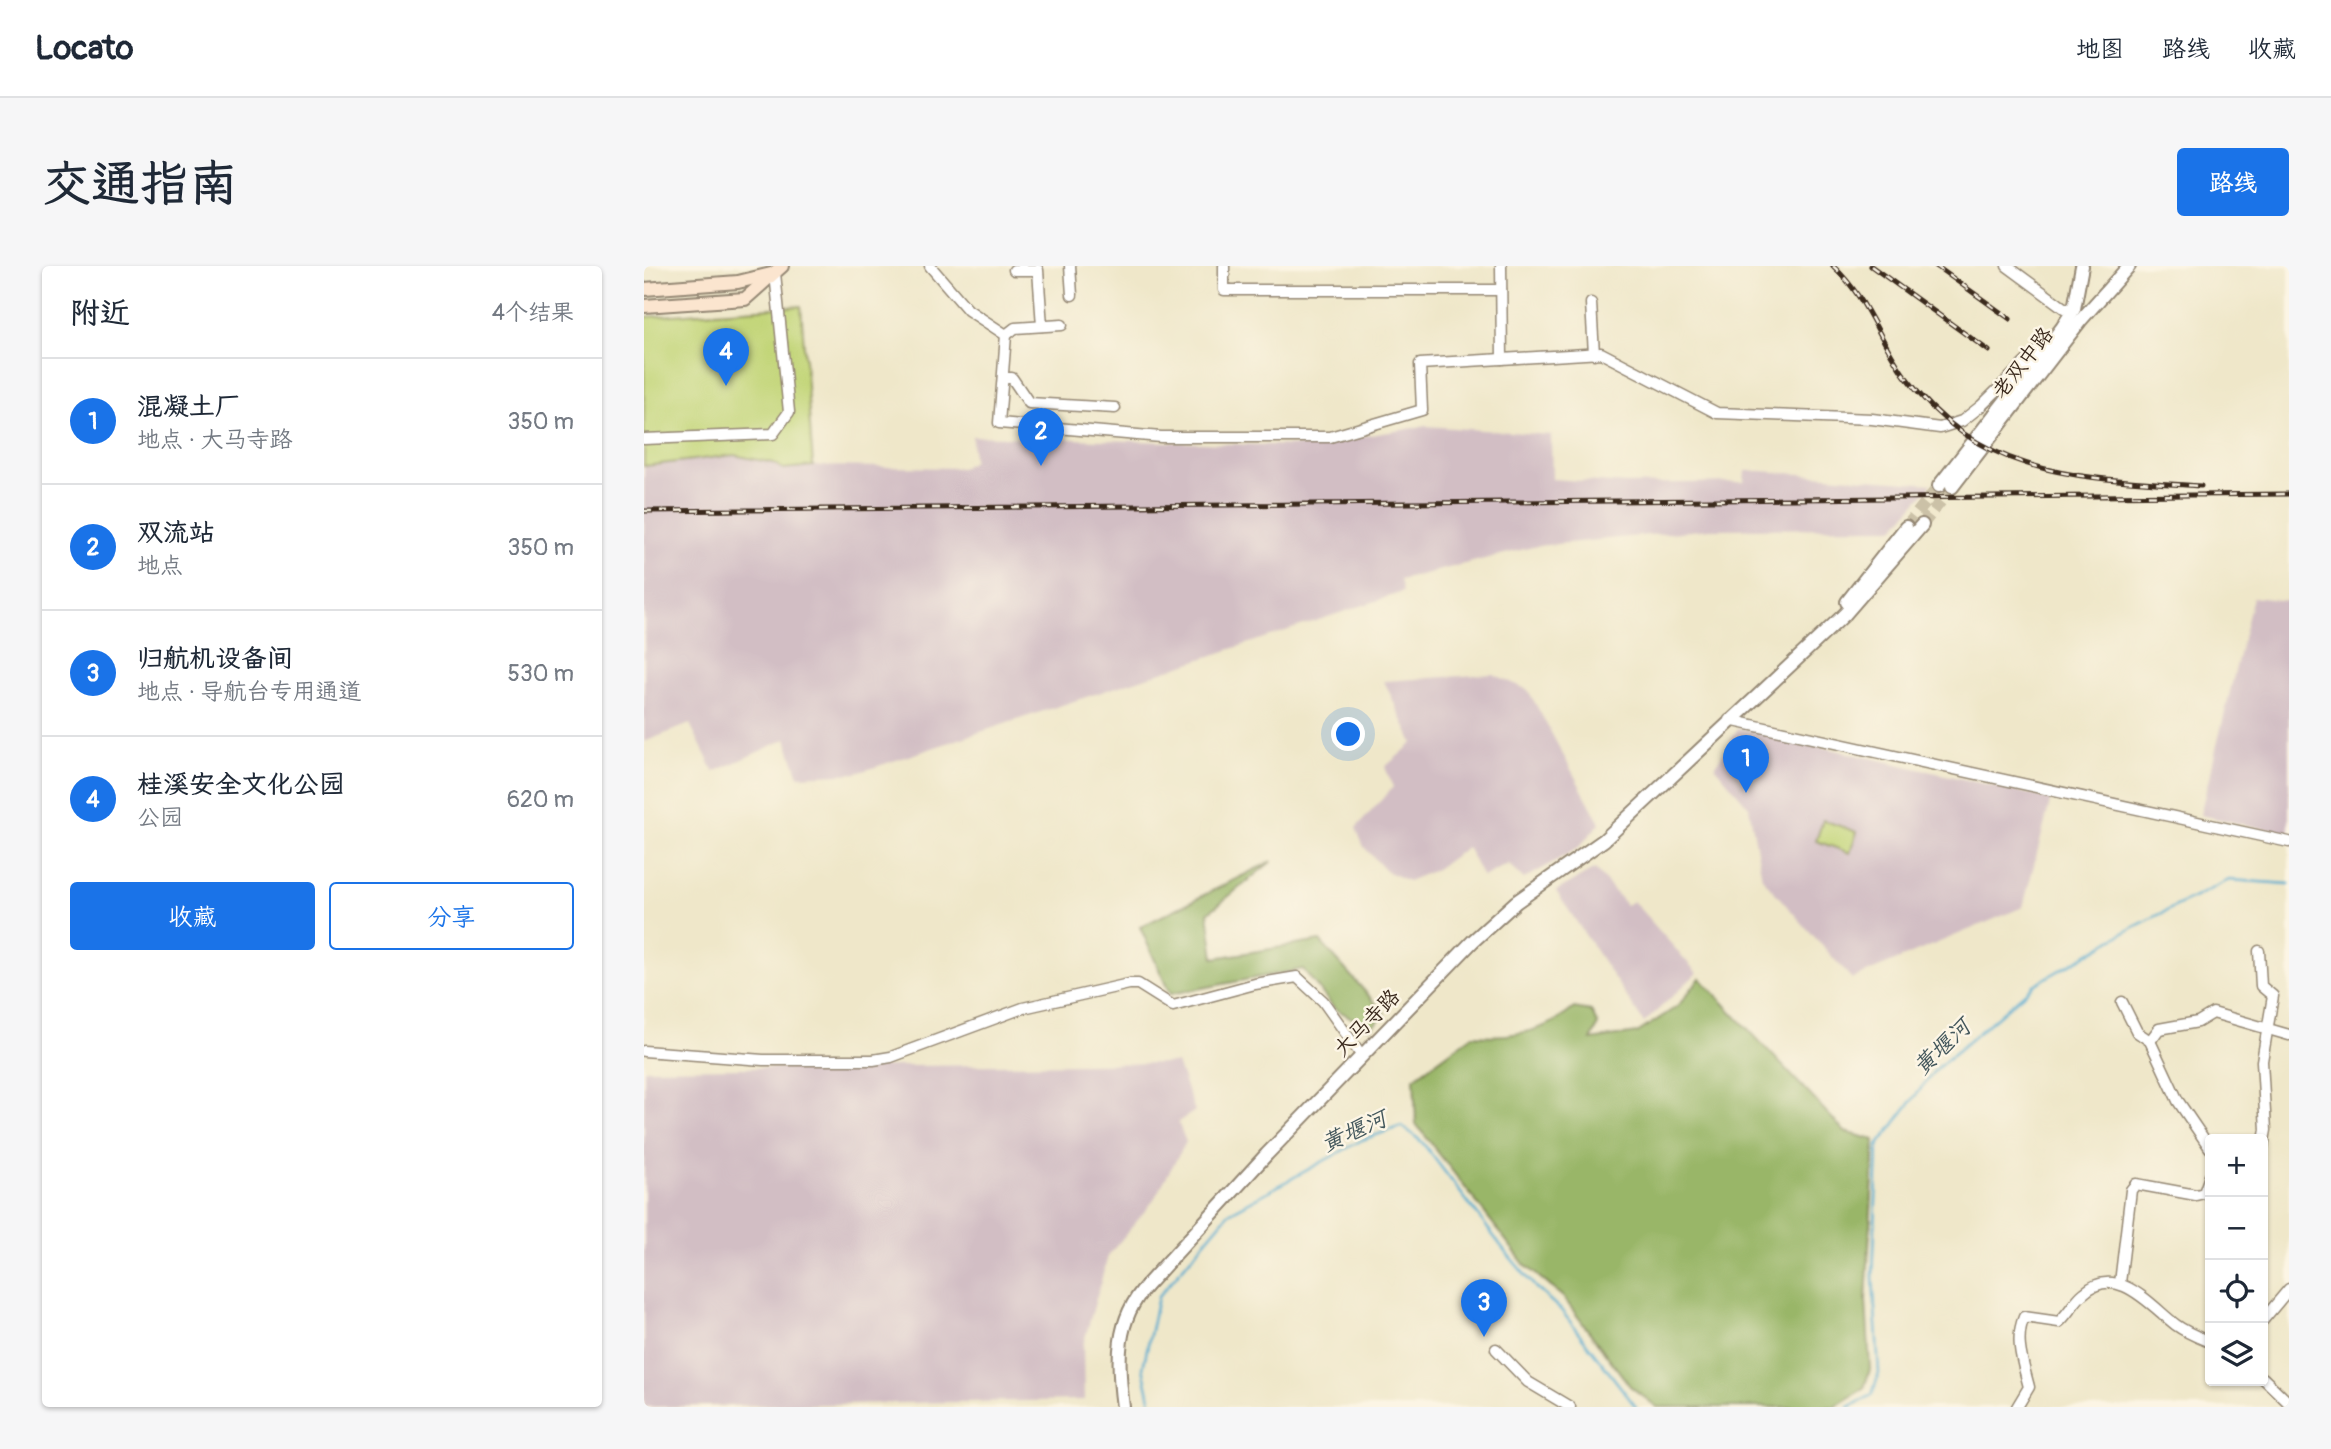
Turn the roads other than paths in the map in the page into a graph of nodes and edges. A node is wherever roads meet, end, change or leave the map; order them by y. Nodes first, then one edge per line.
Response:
1 (930, 266) edge
2 (1070, 266) edge
3 (1224, 266) edge
4 (1501, 266) edge
5 (2007, 266) edge
6 (2082, 266) edge
7 (2129, 266) edge
8 (777, 268) edge
9 (1014, 270) dead end
10 (644, 289) edge
11 (1501, 290) junction
12 (1072, 295) dead end
13 (1591, 303) dead end
14 (644, 306) edge
15 (2074, 309) junction
16 (1062, 325) dead end
17 (1042, 327) junction
18 (2063, 328) junction
19 (1006, 335) junction
20 (1594, 354) junction
21 (1502, 359) junction
22 (1003, 378) junction
23 (1115, 408) dead end
24 (644, 439) edge
25 (1922, 525) tunnel mouth
26 (1906, 527) tunnel mouth
27 (1822, 635) junction
28 (1729, 720) junction
29 (2289, 842) edge
30 (2259, 951) dead end
31 (2122, 1002) dead end
32 (2266, 1027) junction
33 (2289, 1035) edge
34 (2150, 1041) junction
35 (644, 1051) edge
36 (1362, 1056) junction
37 (2265, 1134) edge
38 (2205, 1141) edge
39 (2205, 1190) edge
40 (2120, 1283) junction
41 (2289, 1289) edge
42 (2268, 1314) edge
43 (2205, 1340) edge
44 (1496, 1349) dead end
45 (2268, 1383) edge
46 (2289, 1403) edge
47 (1123, 1407) edge
48 (1570, 1407) edge
49 (2017, 1407) edge

1 - 19 street
2 - 12 street
3 - 11 street
4 - 11 street
5 - 15 street
6 - 15 street, 老双中路
7 - 18 street, 老双中路
8 - 10 main road
8 - 14 main road
8 - 24 street
9 - 17 street
11 - 21 street
13 - 20 street
15 - 18 street, 老双中路
16 - 17 street
17 - 19 street
18 - 20 street
19 - 22 street
20 - 21 street
21 - 22 street
22 - 23 street
25 - 27 street
26 - 27 street
27 - 28 street
28 - 29 street
28 - 36 street, 大马寺路
30 - 32 street
31 - 34 street
32 - 33 street
32 - 34 street
32 - 37 street
34 - 38 street
35 - 36 street
36 - 47 street, 大马寺路
39 - 40 street
40 - 43 street
40 - 49 street
41 - 42 street
44 - 48 street
45 - 46 street

